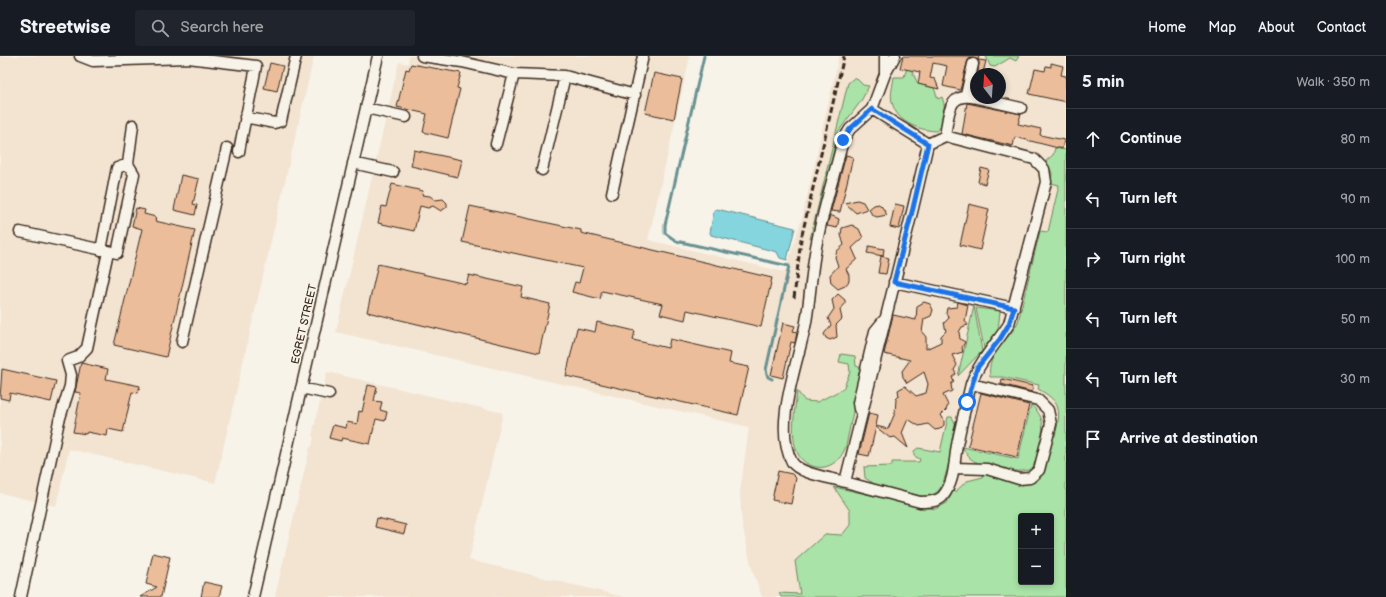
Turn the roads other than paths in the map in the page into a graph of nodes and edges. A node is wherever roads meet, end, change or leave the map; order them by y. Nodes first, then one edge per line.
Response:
1 (80, 56) edge
2 (296, 56) edge
3 (378, 56) edge
4 (422, 56) edge
5 (643, 56) edge
6 (885, 56) edge
7 (895, 56) edge
8 (186, 57) edge
9 (973, 64) dead end
10 (973, 68) edge
11 (514, 74) junction
12 (885, 74) junction
13 (564, 76) junction
14 (635, 95) junction
15 (970, 97) edge
16 (1004, 104) edge
17 (366, 108) junction
18 (1021, 108) dead end
19 (872, 109) junction
20 (246, 117) junction
21 (406, 117) dead end
22 (133, 125) dead end
23 (945, 136) junction
24 (496, 144) dead end
25 (928, 144) junction
26 (227, 148) dead end
27 (239, 152) dead end
28 (353, 163) junction
29 (128, 164) junction
30 (542, 170) dead end
31 (393, 172) dead end
32 (612, 193) dead end
33 (20, 232) dead end
34 (105, 251) junction
35 (894, 282) junction
36 (1014, 308) junction
37 (182, 342) dead end
38 (971, 384) junction
39 (301, 388) junction
40 (329, 394) dead end
41 (955, 468) junction
42 (845, 482) junction
43 (21, 597) edge
44 (253, 597) edge

1 - 8 street
2 - 20 street
3 - 17 street, EGRET STREET
4 - 11 street
5 - 14 street
6 - 12 street
7 - 12 street
8 - 20 street
9 - 10 street
11 - 13 street
11 - 24 street
12 - 19 street
13 - 14 street
13 - 30 street
14 - 32 street
15 - 23 street
16 - 18 street
17 - 21 street
17 - 28 street, EGRET STREET
19 - 25 street
19 - 42 street
20 - 27 street
22 - 29 street
23 - 25 street
23 - 36 street
25 - 35 street
26 - 37 street
28 - 31 street
28 - 39 street, EGRET STREET
29 - 34 street
29 - 34 street
33 - 34 street
34 - 43 street
35 - 36 street
35 - 42 street
36 - 38 street
38 - 41 street
38 - 41 street
39 - 40 street
39 - 44 street, EGRET STREET
41 - 42 street

